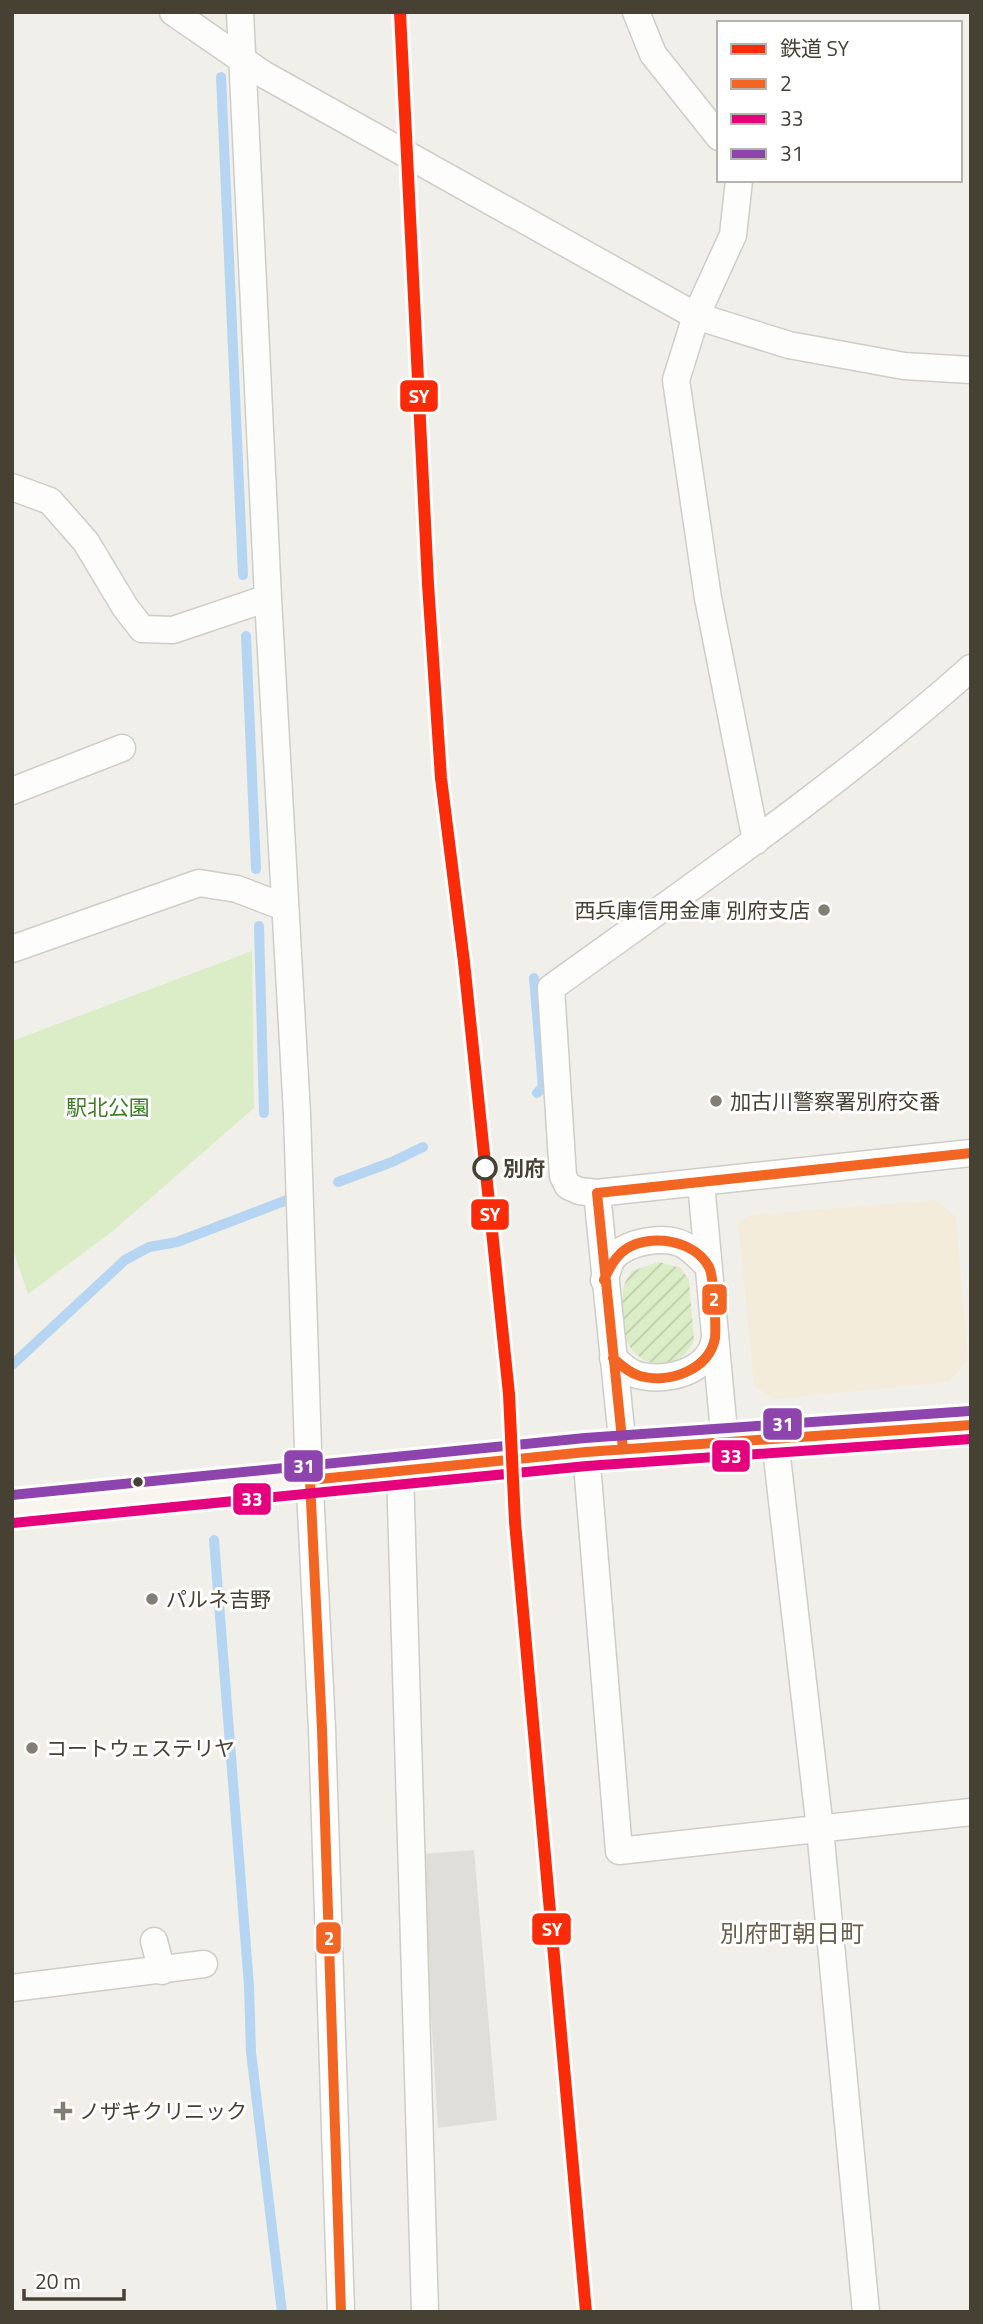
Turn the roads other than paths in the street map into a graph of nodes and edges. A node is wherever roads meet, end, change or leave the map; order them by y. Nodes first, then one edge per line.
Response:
1 (173, 12) edge
2 (240, 12) edge
3 (636, 12) edge
4 (242, 58) junction
5 (717, 134) edge
6 (739, 182) edge
7 (696, 316) junction
8 (971, 370) edge
9 (12, 487) edge
10 (268, 598) junction
11 (971, 668) edge
12 (122, 748) dead end
13 (12, 791) edge
14 (756, 841) junction
15 (284, 907) junction
16 (12, 949) edge
17 (971, 1153) edge
18 (701, 1182) junction
19 (597, 1194) junction
20 (709, 1267) junction
21 (604, 1280) junction
22 (716, 1326) junction
23 (614, 1358) junction
24 (971, 1424) edge
25 (775, 1440) junction
26 (725, 1443) junction
27 (623, 1449) junction
28 (586, 1452) junction
29 (400, 1470) junction
30 (310, 1480) junction
31 (12, 1509) edge
32 (971, 1812) edge
33 (820, 1829) junction
34 (154, 1941) dead end
35 (204, 1964) dead end
36 (162, 1970) junction
37 (12, 1989) edge
38 (341, 2312) edge
39 (425, 2312) edge
40 (866, 2312) edge

1 - 4 street
2 - 4 street
3 - 5 street
4 - 7 street
4 - 10 street
6 - 7 street
7 - 8 street
7 - 14 street
9 - 10 street
10 - 15 street
11 - 14 street
12 - 13 street
14 - 19 street
15 - 16 street
15 - 30 street
17 - 18 street
18 - 19 street
18 - 20 street
19 - 21 street
20 - 21 street
20 - 22 street
21 - 23 street
22 - 23 street
22 - 26 street
23 - 27 street
24 - 25 main road
25 - 26 main road
25 - 33 street
26 - 27 main road
27 - 28 main road
28 - 29 main road
28 - 33 street
29 - 30 main road
29 - 39 street
30 - 31 main road
30 - 38 street
32 - 33 street
33 - 40 street
34 - 36 street
35 - 36 street
36 - 37 street

